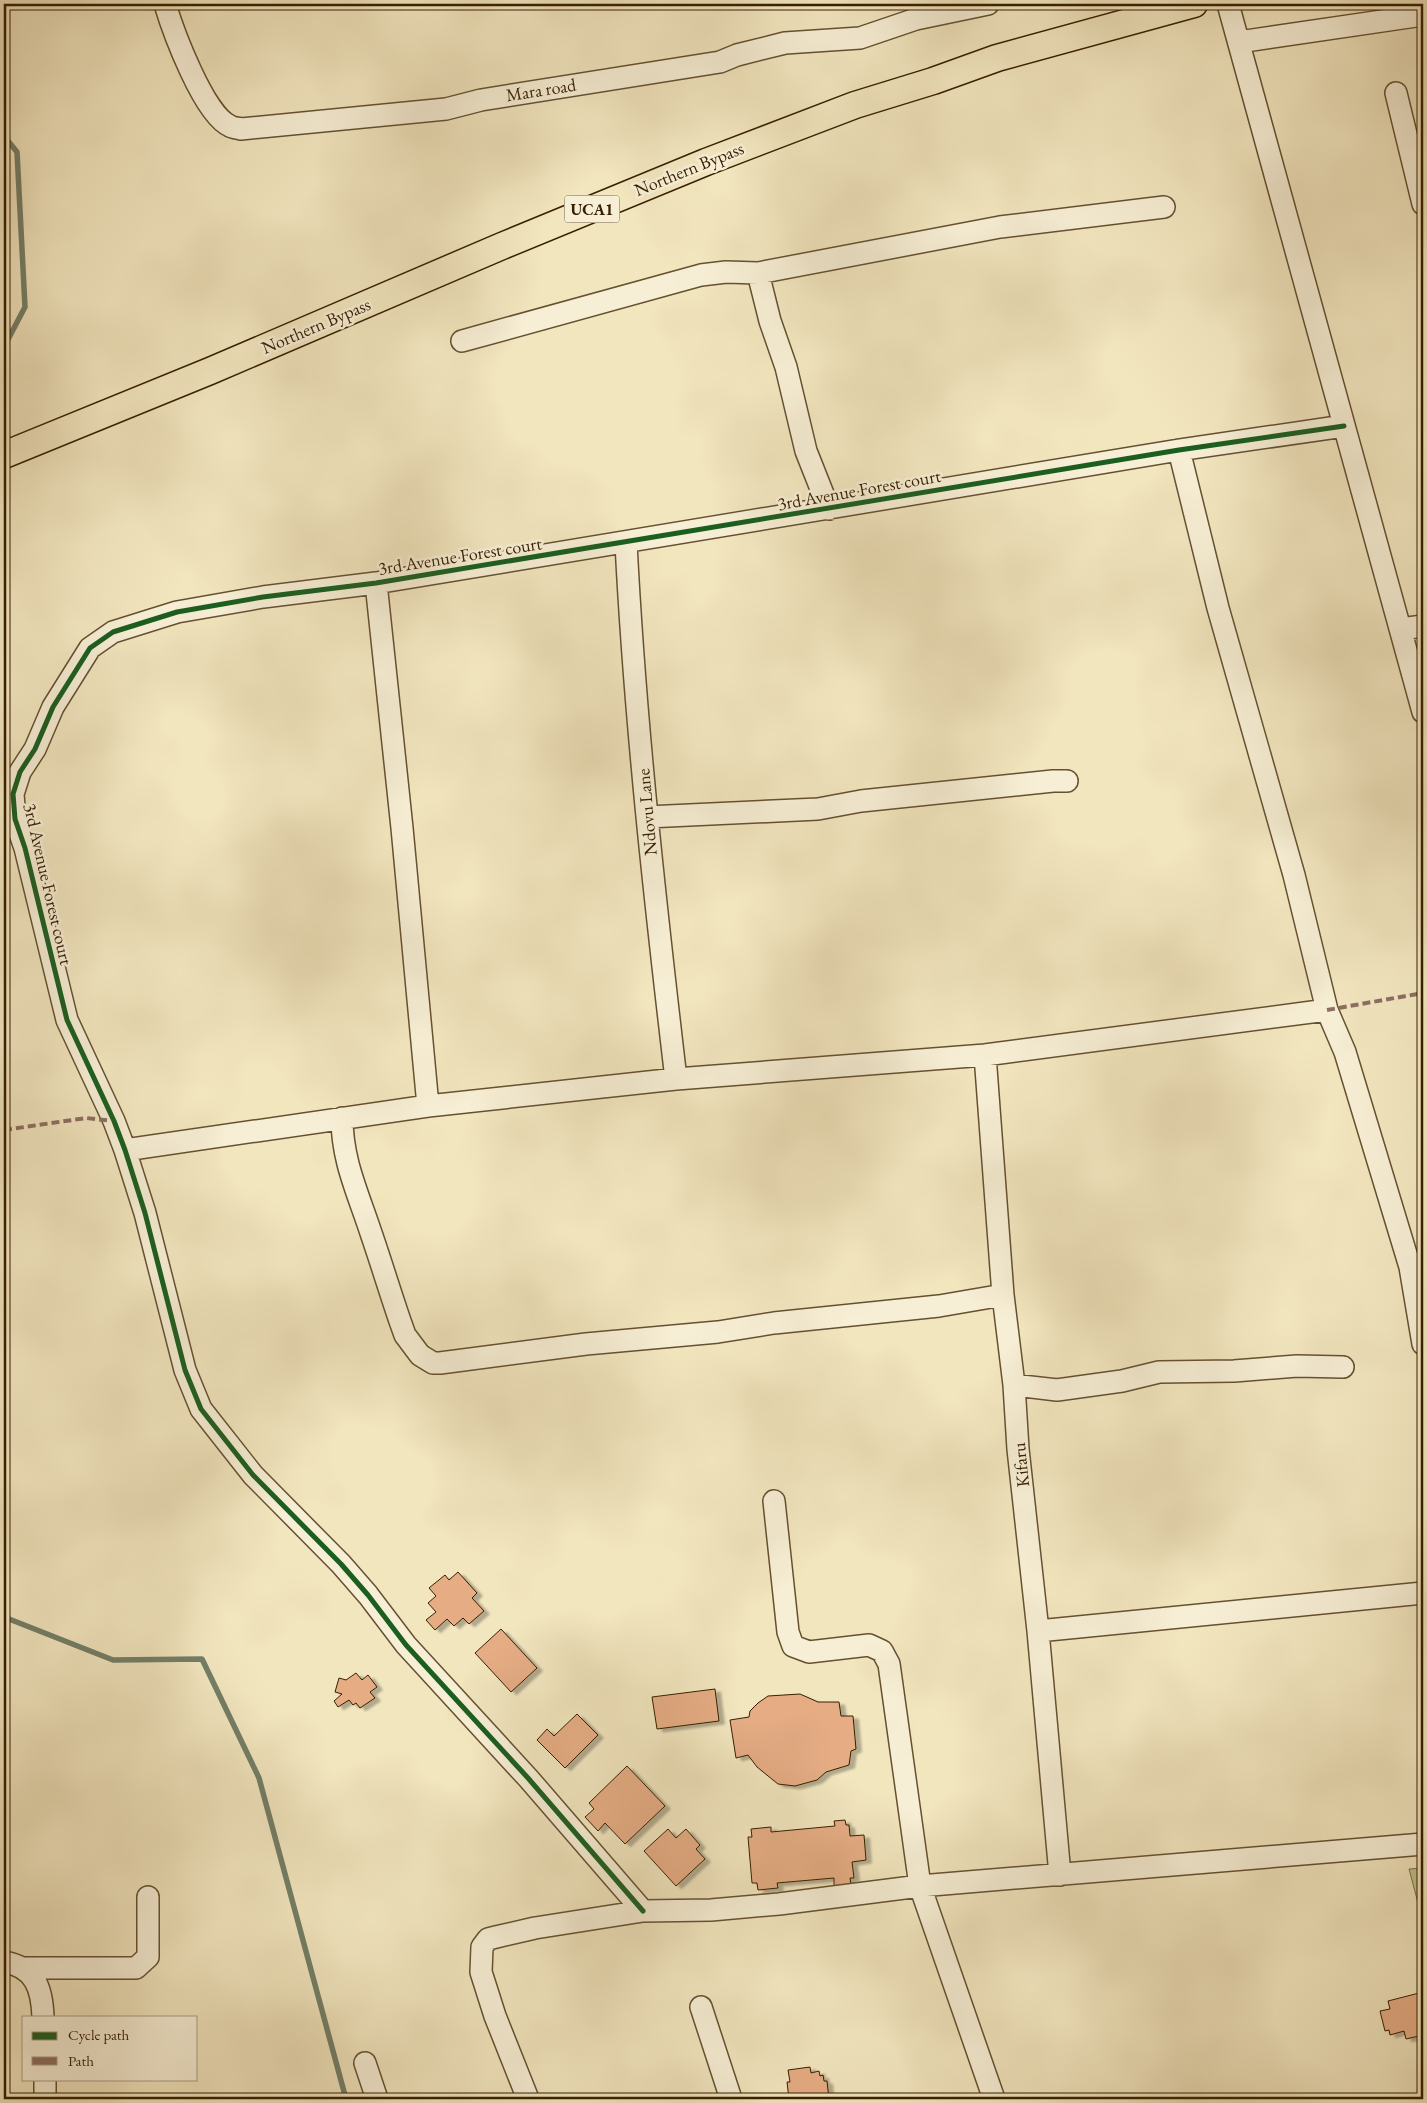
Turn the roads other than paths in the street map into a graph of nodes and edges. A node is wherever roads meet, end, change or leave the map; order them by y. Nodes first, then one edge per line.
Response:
1 (164, 4) edge
2 (988, 4) edge
3 (1194, 4) edge
4 (1228, 4) edge
5 (1423, 15) edge
6 (1238, 42) junction
7 (1396, 93) dead end
8 (1423, 204) edge
9 (1164, 206) dead end
10 (758, 273) junction
11 (462, 341) dead end
12 (1344, 426) junction
13 (1179, 450) junction
14 (4, 455) edge
15 (829, 509) junction
16 (626, 543) junction
17 (376, 583) junction
18 (1423, 626) edge
19 (1401, 629) junction
20 (1423, 712) edge
21 (1067, 781) dead end
22 (647, 817) junction
23 (1327, 1010) junction
24 (985, 1055) junction
25 (676, 1079) junction
26 (428, 1106) junction
27 (342, 1118) junction
28 (125, 1150) junction
29 (1410, 1267) junction
30 (1423, 1290) edge
31 (1003, 1295) junction
32 (1423, 1344) edge
33 (1343, 1367) dead end
34 (1014, 1385) junction
35 (774, 1501) dead end
36 (1423, 1593) edge
37 (1038, 1631) junction
38 (1423, 1844) edge
39 (1060, 1875) junction
40 (920, 1886) junction
41 (148, 1897) dead end
42 (643, 1911) junction
43 (14, 1965) edge
44 (701, 2007) dead end
45 (43, 2016) edge
46 (365, 2063) dead end
47 (45, 2080) edge
48 (45, 2099) edge
49 (377, 2099) edge
50 (528, 2099) edge
51 (731, 2099) edge
52 (994, 2099) edge

1 - 2 street, Mara road
3 - 14 main road, Northern Bypass / UCA1
4 - 6 street
5 - 6 street
6 - 12 street
7 - 8 street
9 - 10 street
10 - 11 street
10 - 15 street
12 - 13 street, 3rd Avenue Forest court
12 - 19 street
13 - 15 street, 3rd Avenue Forest court
13 - 23 street
15 - 16 street, 3rd Avenue Forest court
16 - 17 street, 3rd Avenue Forest court
16 - 22 street, Ndovu Lane
17 - 26 street
17 - 28 street, 3rd Avenue Forest court
18 - 19 street
19 - 20 street
21 - 22 street
22 - 25 street, Ndovu Lane
23 - 24 street
23 - 29 street
24 - 25 street
24 - 31 street, Kifaru
25 - 26 street
26 - 27 street
27 - 28 street
27 - 31 street
28 - 42 street, 3rd Avenue Forest court
29 - 30 street
29 - 32 street
31 - 34 street, Kifaru
33 - 34 street
34 - 37 street, Kifaru
35 - 40 street
36 - 37 street
37 - 39 street, Kifaru
38 - 39 street
39 - 40 street
40 - 42 street
40 - 52 street
41 - 43 street
42 - 50 street
43 - 45 street
44 - 51 street
46 - 49 street
47 - 48 street

